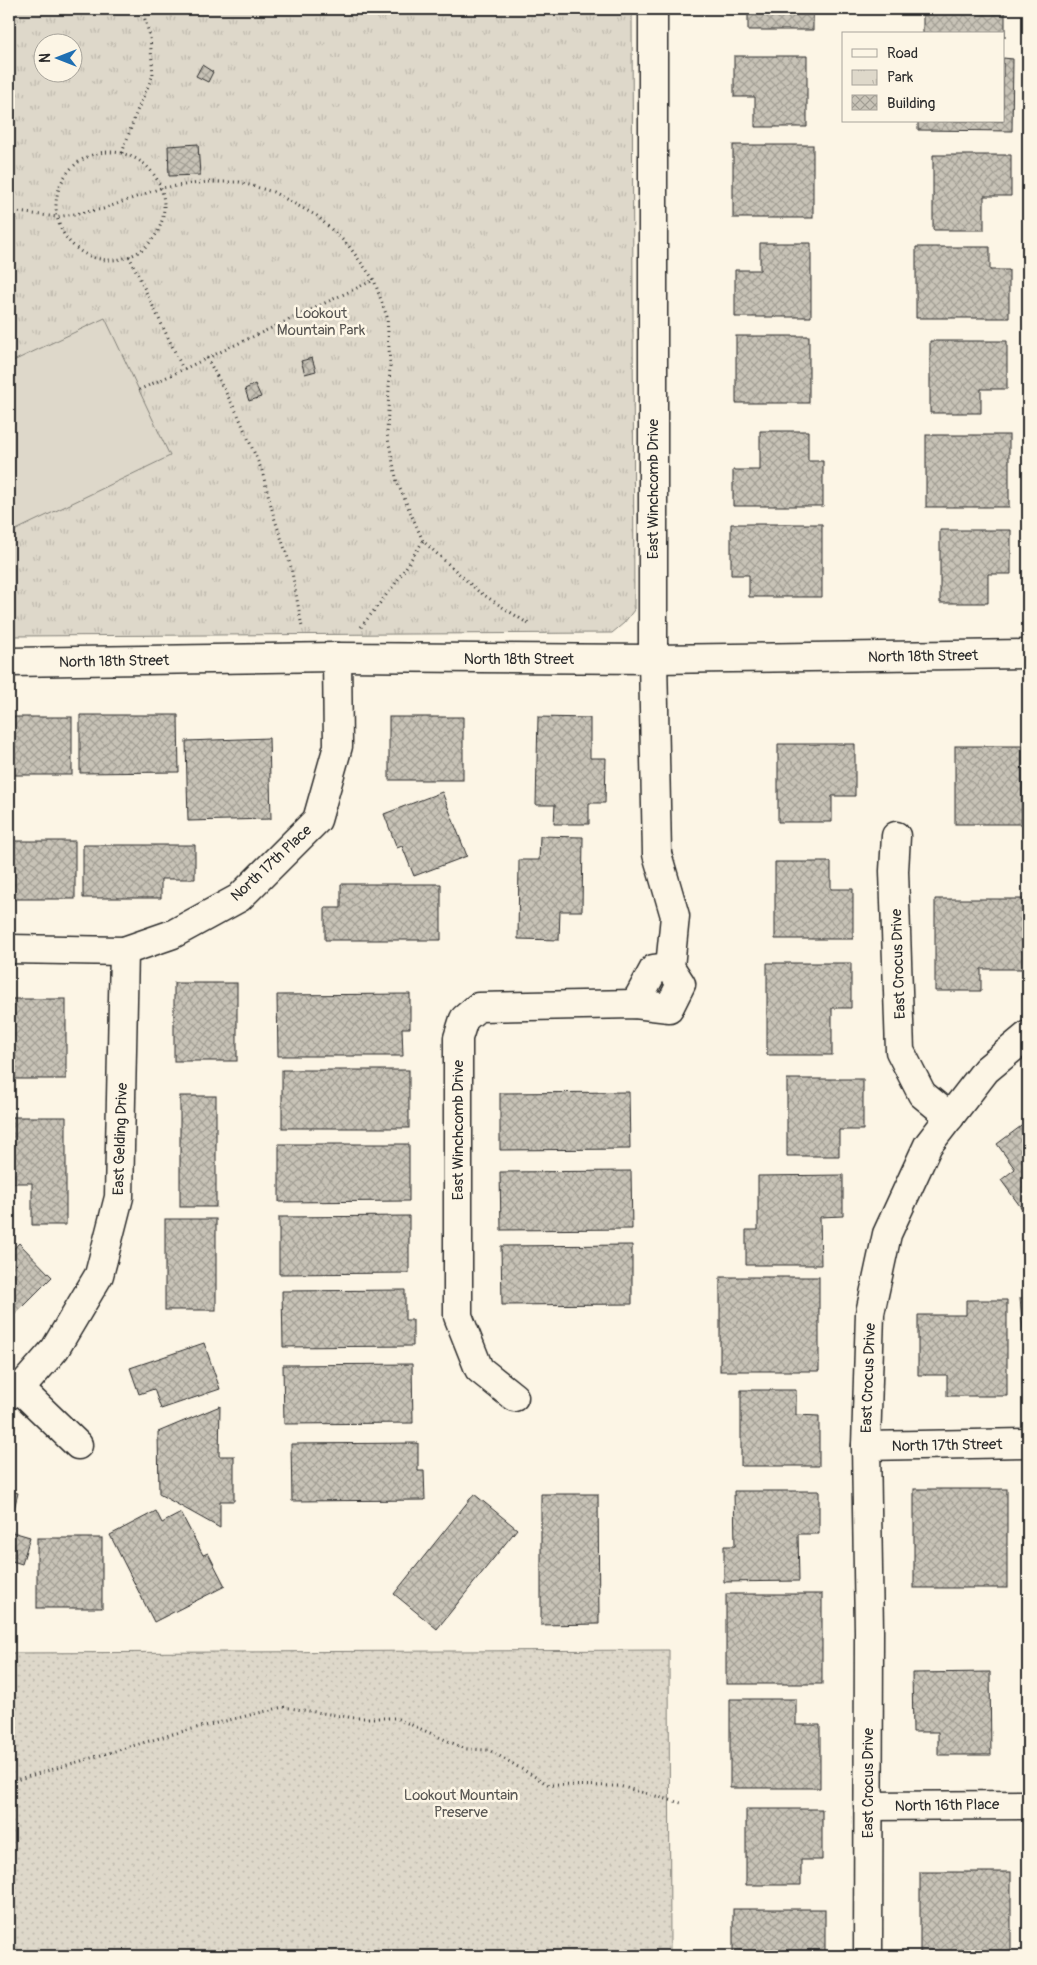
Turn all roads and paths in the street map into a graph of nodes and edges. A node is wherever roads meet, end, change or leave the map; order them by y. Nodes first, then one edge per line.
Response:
1 (142, 9) edge
2 (653, 9) edge
3 (122, 152) junction
4 (161, 188) junction
5 (9, 211) edge
6 (56, 217) junction
7 (129, 256) junction
8 (374, 280) junction
9 (206, 358) junction
10 (183, 369) junction
11 (139, 390) dead end
12 (423, 541) junction
13 (530, 625) dead end
14 (361, 627) dead end
15 (302, 628) dead end
16 (1028, 654) edge
17 (337, 658) junction
18 (653, 659) junction
19 (9, 662) edge
20 (896, 836) dead end
21 (9, 950) edge
22 (124, 951) junction
23 (1028, 1035) edge
24 (950, 1117) junction
25 (14, 1392) edge
26 (514, 1397) dead end
27 (1028, 1444) edge
28 (78, 1445) dead end
29 (866, 1446) junction
30 (9, 1782) edge
31 (681, 1803) dead end
32 (1027, 1804) dead end
33 (868, 1806) junction
34 (868, 1956) edge

1 - 3 path
2 - 18 street, East Winchcomb Drive
3 - 4 path
3 - 6 path
4 - 6 path
4 - 7 path
4 - 8 path
5 - 6 path
6 - 7 path
7 - 10 path
8 - 9 path
8 - 12 path
9 - 10 path
9 - 15 path
10 - 11 path
12 - 13 path
12 - 14 path
16 - 18 street, North 18th Street
17 - 18 street, North 18th Street
17 - 19 street, North 18th Street
17 - 22 street, North 17th Place
18 - 26 street, East Winchcomb Drive
20 - 24 street, East Crocus Drive
21 - 22 street, North 17th Place
22 - 25 street, East Gelding Drive
23 - 24 street
24 - 29 street, East Crocus Drive
25 - 28 street, East Gelding Drive
27 - 29 street, North 17th Street
29 - 33 street, East Crocus Drive
30 - 31 path
32 - 33 street, North 16th Place
33 - 34 street, East Crocus Drive

